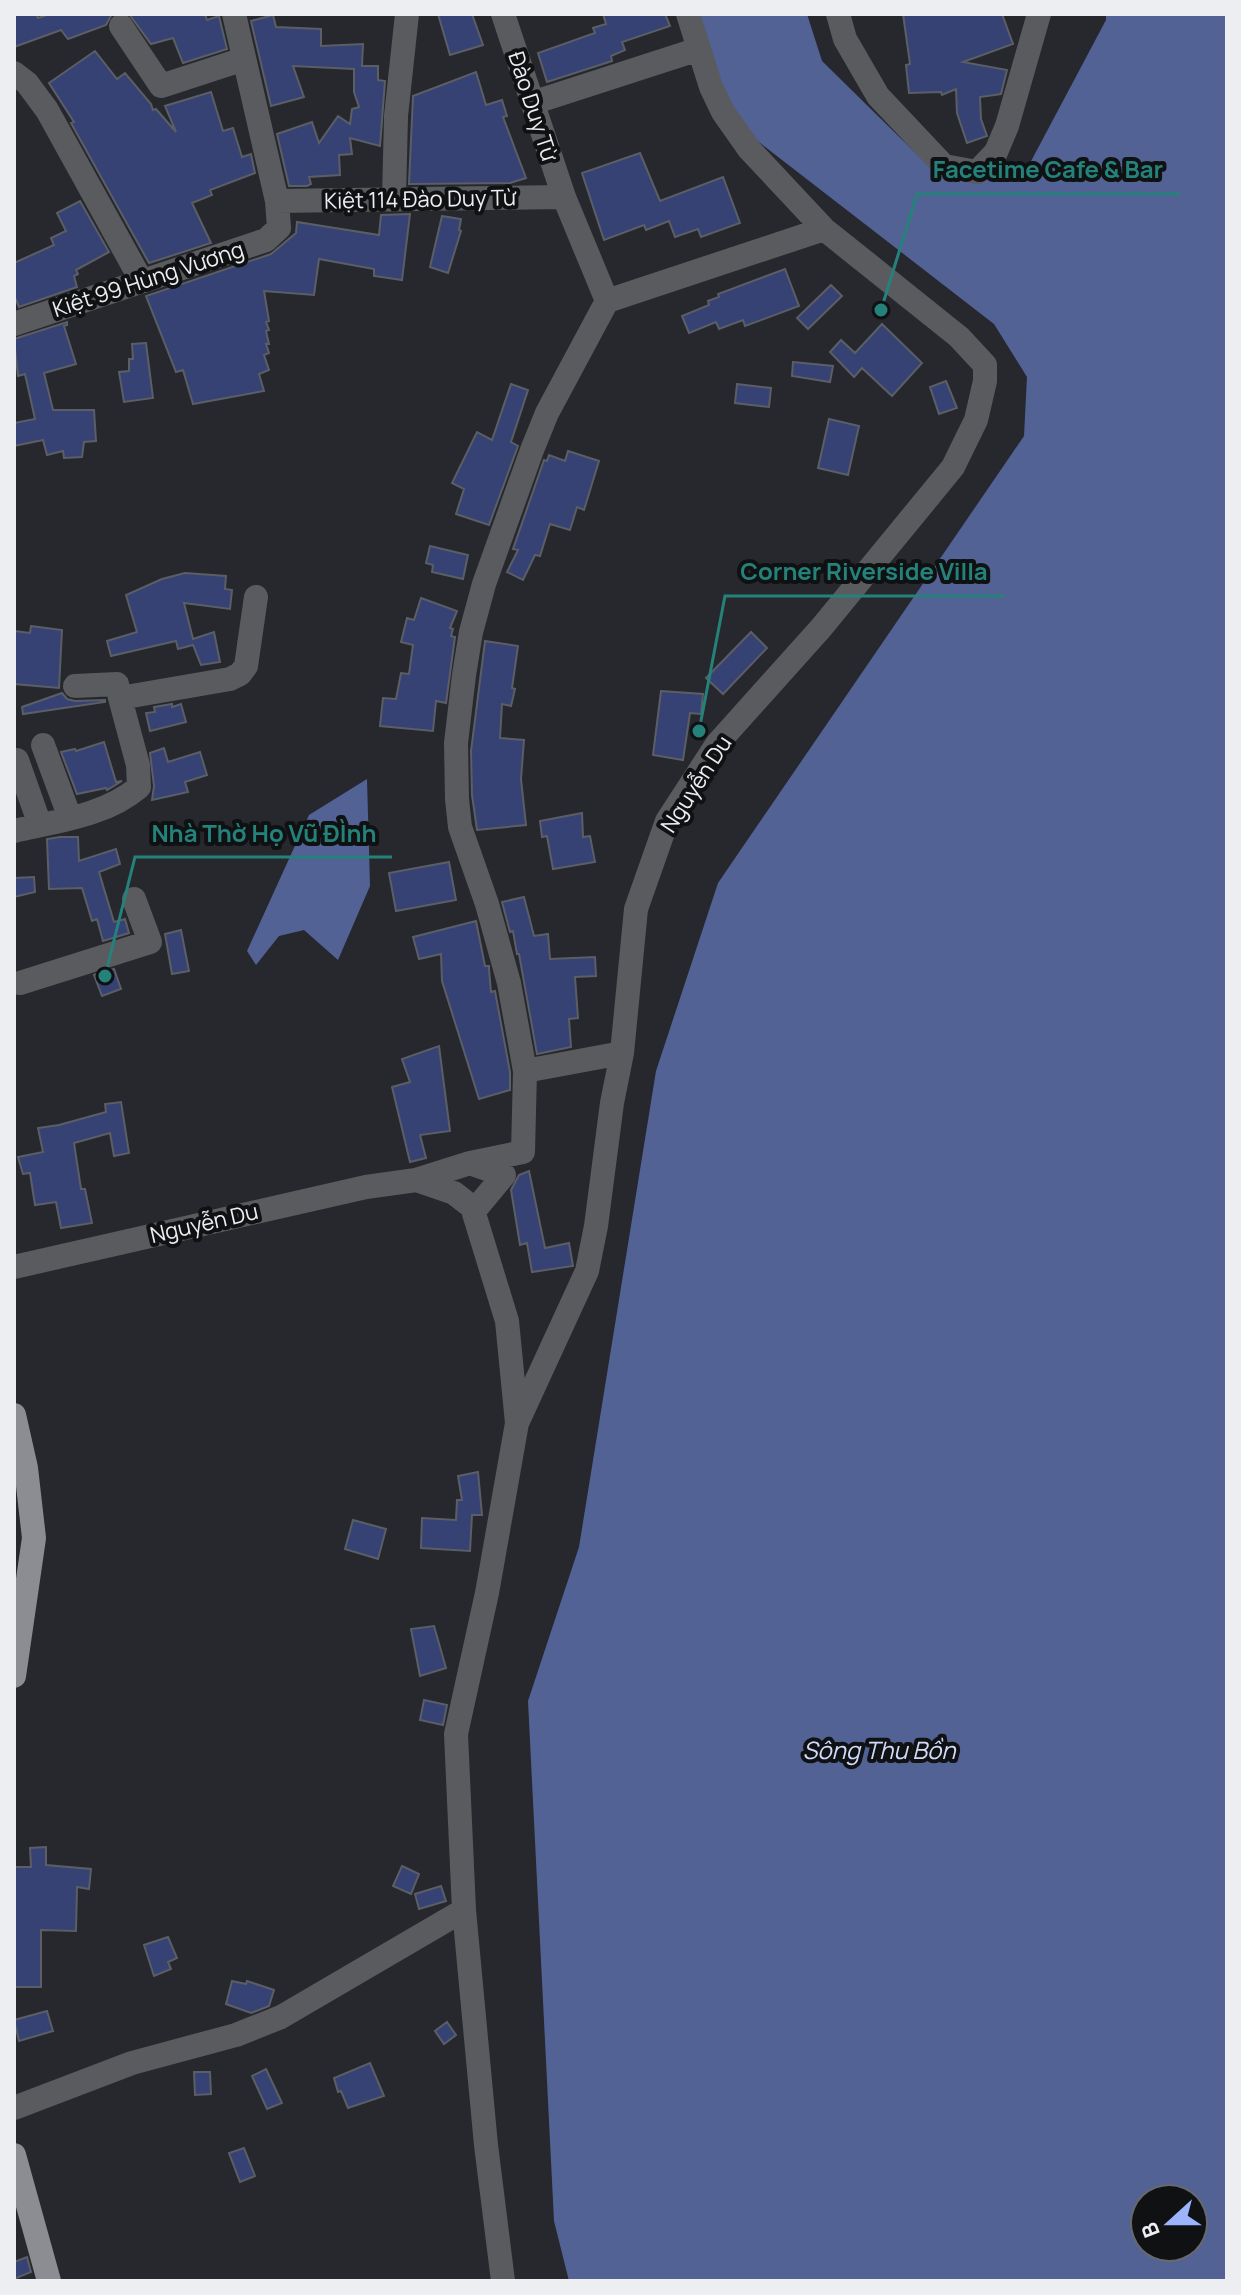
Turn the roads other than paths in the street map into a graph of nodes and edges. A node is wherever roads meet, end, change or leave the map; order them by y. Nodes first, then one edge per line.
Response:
1 (234, 14) edge
2 (407, 14) edge
3 (503, 14) edge
4 (688, 14) edge
5 (838, 14) edge
6 (1039, 14) edge
7 (121, 26) dead end
8 (699, 49) junction
9 (244, 59) junction
10 (14, 73) edge
11 (532, 103) junction
12 (564, 197) junction
13 (394, 199) junction
14 (277, 201) junction
15 (824, 229) junction
16 (141, 280) junction
17 (607, 301) junction
18 (14, 324) edge
19 (256, 597) dead end
20 (75, 686) dead end
21 (120, 698) junction
22 (43, 745) dead end
23 (17, 760) dead end
24 (70, 818) junction
25 (40, 825) junction
26 (14, 831) edge
27 (134, 899) dead end
28 (20, 983) dead end
29 (622, 1053) junction
30 (525, 1071) junction
31 (470, 1163) junction
32 (416, 1180) junction
33 (474, 1211) junction
34 (14, 1267) edge
35 (14, 1415) edge
36 (517, 1423) junction
37 (14, 1676) edge
38 (464, 1910) junction
39 (14, 2108) edge
40 (14, 2155) edge
41 (49, 2281) edge
42 (503, 2281) edge

1 - 9 street
2 - 13 street
3 - 11 street, Đào Duy Từ
4 - 8 street, Nguyễn Du
5 - 6 street
7 - 9 street
8 - 11 street
8 - 15 street, Nguyễn Du
9 - 14 street
10 - 16 street
11 - 12 street, Đào Duy Từ
12 - 13 street, Kiệt 114 Đào Duy Từ
12 - 17 street, Đào Duy Từ
13 - 14 street, Kiệt 114 Đào Duy Từ
14 - 16 street, Kiệt 99 Hùng Vương
15 - 17 street
15 - 29 street, Nguyễn Du
16 - 18 street, Kiệt 99 Hùng Vương
17 - 30 street
19 - 21 street
20 - 21 street
21 - 24 street
22 - 24 street
23 - 25 street
24 - 25 street
25 - 26 street
27 - 28 street
29 - 30 street
29 - 36 street
30 - 31 street, Nguyễn Du
31 - 32 street, Nguyễn Du
31 - 33 street
32 - 33 street
32 - 34 street, Nguyễn Du
33 - 36 street
35 - 37 main road
36 - 38 street
38 - 39 street
38 - 42 street
40 - 41 main road

